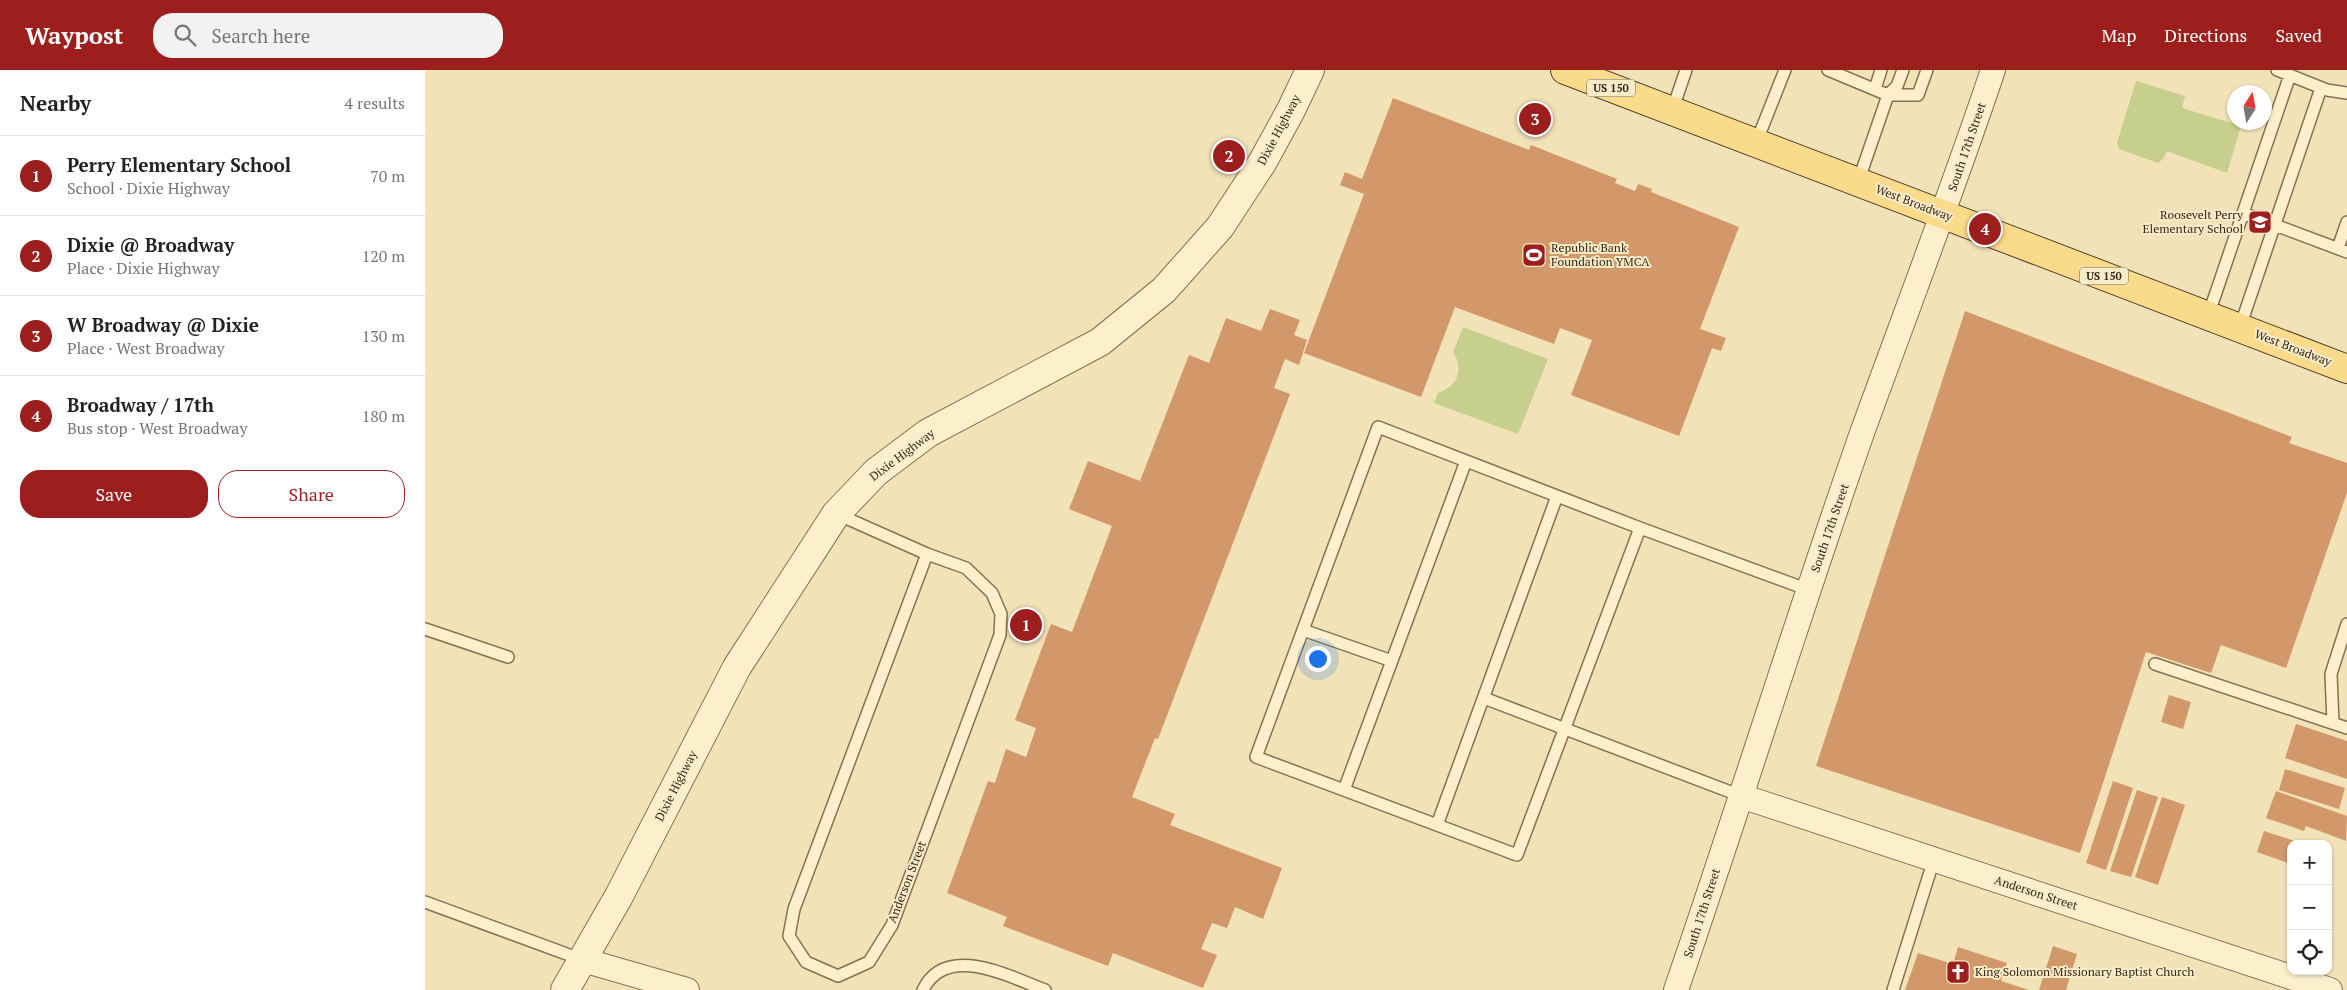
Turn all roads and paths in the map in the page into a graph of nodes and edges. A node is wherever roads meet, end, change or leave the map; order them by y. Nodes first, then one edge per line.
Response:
1 (1310, 70) edge
2 (1565, 70) edge
3 (1687, 70) edge
4 (1785, 70) edge
5 (1881, 70) edge
6 (1903, 70) edge
7 (1927, 70) edge
8 (1993, 70) edge
9 (2277, 70) edge
10 (1835, 71) edge
11 (2290, 75) junction
12 (1856, 76) edge
13 (2321, 88) junction
14 (1875, 89) junction
15 (2347, 93) edge
16 (1888, 94) junction
17 (1672, 111) junction
18 (1756, 143) junction
19 (1858, 182) junction
20 (2243, 213) junction
21 (1944, 214) junction
22 (2347, 222) edge
23 (2274, 225) junction
24 (2343, 250) edge
25 (2207, 316) junction
26 (2240, 327) junction
27 (2347, 369) edge
28 (1466, 461) junction
29 (1557, 496) junction
30 (836, 514) junction
31 (1640, 528) junction
32 (927, 554) junction
33 (1809, 590) junction
34 (2347, 624) edge
35 (425, 629) edge
36 (1303, 630) junction
37 (508, 657) dead end
38 (1392, 662) junction
39 (2155, 664) dead end
40 (1484, 698) junction
41 (2333, 723) junction
42 (1565, 728) junction
43 (2347, 728) edge
44 (1344, 790) junction
45 (1741, 796) junction
46 (1437, 825) junction
47 (1934, 859) junction
48 (425, 902) edge
49 (583, 960) junction
50 (565, 990) edge
51 (687, 990) edge
52 (923, 990) edge
53 (1045, 990) edge
54 (1676, 990) edge
55 (1893, 990) edge
56 (2330, 990) edge

1 - 30 street, Dixie Highway
2 - 17 main road, West Broadway / US 150
3 - 17 lane
4 - 18 lane
5 - 14 lane
6 - 16 lane
7 - 16 lane
8 - 21 street, South 17th Street
9 - 11 lane
10 - 12 lane
11 - 13 lane
11 - 20 lane
12 - 14 lane
13 - 15 lane
13 - 23 lane
14 - 16 lane
16 - 19 lane
17 - 18 main road, West Broadway / US 150
18 - 19 main road, West Broadway / US 150
19 - 21 main road, West Broadway / US 150
20 - 23 lane
20 - 25 lane
21 - 25 main road, West Broadway / US 150
21 - 33 street, South 17th Street
22 - 24 lane
23 - 24 lane
23 - 26 lane
25 - 26 main road, West Broadway / US 150
26 - 27 main road, West Broadway / US 150
28 - 29 lane
28 - 36 lane
28 - 38 lane
29 - 31 lane
29 - 40 lane
30 - 32 lane, Anderson Street
30 - 49 street, Dixie Highway
31 - 33 lane
31 - 42 lane
32 - 32 lane, Anderson Street
33 - 45 street, South 17th Street
34 - 41 lane
35 - 37 lane
36 - 38 lane
36 - 44 lane
38 - 44 lane
39 - 41 lane
40 - 42 lane
40 - 46 lane
41 - 43 lane
42 - 45 lane
42 - 46 lane
44 - 46 lane
45 - 47 street, Anderson Street
45 - 54 street, South 17th Street
47 - 55 lane
47 - 56 street, Anderson Street
48 - 49 lane
49 - 50 street, Dixie Highway
49 - 51 street
52 - 53 lane

